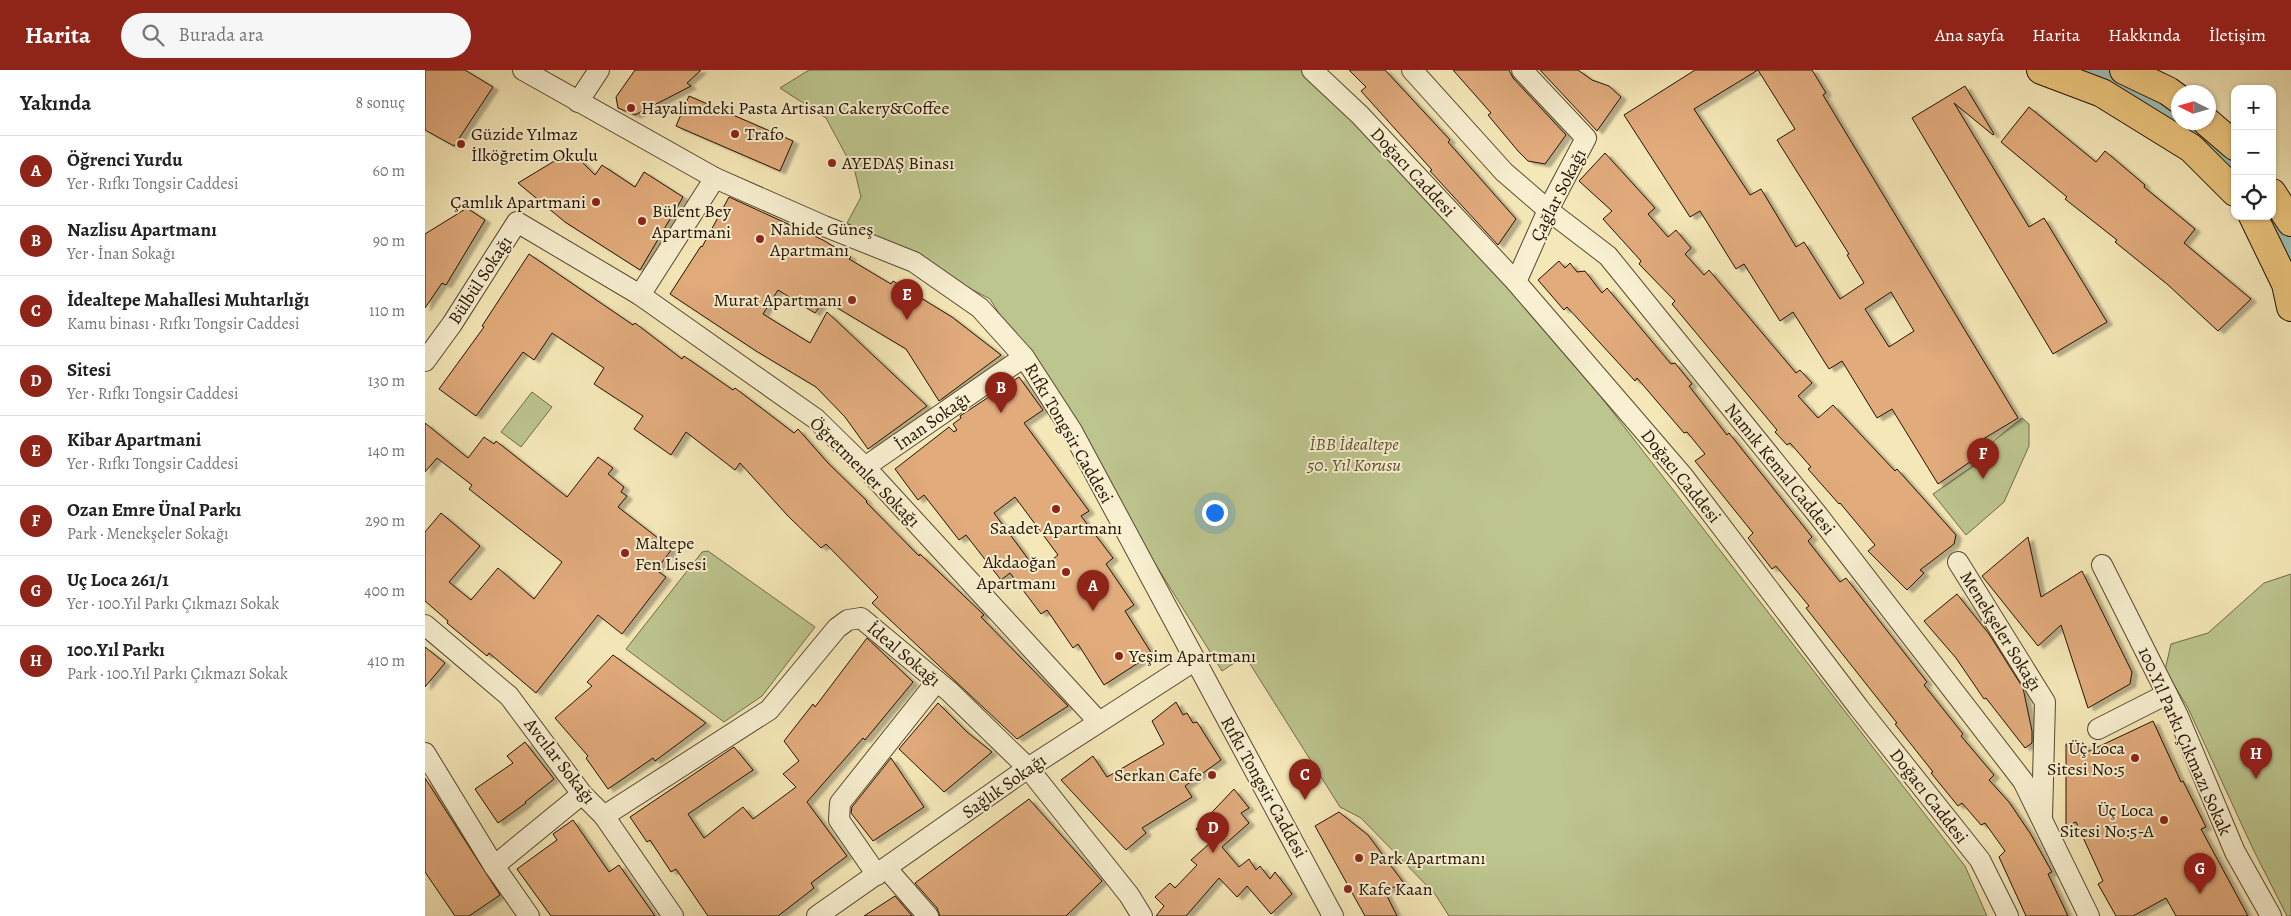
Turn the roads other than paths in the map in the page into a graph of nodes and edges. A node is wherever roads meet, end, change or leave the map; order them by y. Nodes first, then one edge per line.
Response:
1 (523, 70) edge
2 (599, 70) edge
3 (1312, 70) edge
4 (1411, 70) edge
5 (1522, 70) edge
6 (2041, 70) edge
7 (2124, 70) edge
8 (2171, 93) edge
9 (578, 102) junction
10 (2216, 130) edge
11 (2231, 143) edge
12 (715, 178) junction
13 (2231, 188) edge
14 (2276, 199) edge
15 (1548, 210) junction
16 (2255, 220) edge
17 (517, 222) joint
18 (2291, 222) edge
19 (1515, 282) junction
20 (640, 295) junction
21 (2291, 307) edge
22 (1024, 357) junction
23 (425, 361) edge
24 (865, 467) junction
25 (1958, 562) dead end
26 (2102, 565) dead end
27 (425, 625) edge
28 (1194, 661) junction
29 (937, 681) junction
30 (2167, 694) junction
31 (1097, 721) junction
32 (2097, 729) dead end
33 (425, 753) edge
34 (1028, 768) junction
35 (582, 794) junction
36 (604, 816) junction
37 (2042, 820) junction
38 (494, 866) junction
39 (882, 872) junction
40 (529, 916) edge
41 (673, 916) edge
42 (817, 916) edge
43 (928, 916) edge
44 (1142, 916) edge
45 (1333, 916) edge
46 (2008, 916) edge
47 (2089, 916) edge
48 (2271, 916) edge

1 - 9 street, Rıfkı Tongsir Caddesi
2 - 9 street
3 - 19 street, Doğacı Caddesi
4 - 15 street, Namık Kemal Caddesi
5 - 15 street, Çağlar Sokağı
6 - 13 highway
7 - 8 highway
9 - 12 street, Rıfkı Tongsir Caddesi
10 - 11 highway
12 - 20 street
12 - 22 street, Rıfkı Tongsir Caddesi
14 - 18 highway
15 - 19 street, Çağlar Sokağı
15 - 37 street, Namık Kemal Caddesi
16 - 21 highway
17 - 20 street, Öğretmenler Sokağı
17 - 23 street, Bülbül Sokağı
19 - 46 street, Doğacı Caddesi
20 - 24 street, Öğretmenler Sokağı
22 - 24 street, İnan Sokağı
22 - 28 street, Rıfkı Tongsir Caddesi
24 - 31 street, Öğretmenler Sokağı
25 - 37 street, Menekşeler Sokağı
26 - 30 street, 100.Yıl Parkı Çıkmazı Sokak
27 - 35 street, Avcılar Sokağı
28 - 31 street, Sağlık Sokağı
28 - 45 street, Rıfkı Tongsir Caddesi
29 - 34 street, İdeal Sokağı
29 - 36 street, İdeal Sokağı
29 - 39 street
30 - 32 street
30 - 48 street, 100.Yıl Parkı Çıkmazı Sokak
31 - 34 street, Sağlık Sokağı
33 - 38 street
34 - 39 street, Sağlık Sokağı
34 - 44 street, İdeal Sokağı
35 - 36 street, Avcılar Sokağı
35 - 38 street
36 - 41 street, Avcılar Sokağı
37 - 47 street, Namık Kemal Caddesi
38 - 40 street
39 - 42 street, Sağlık Sokağı
39 - 43 street

